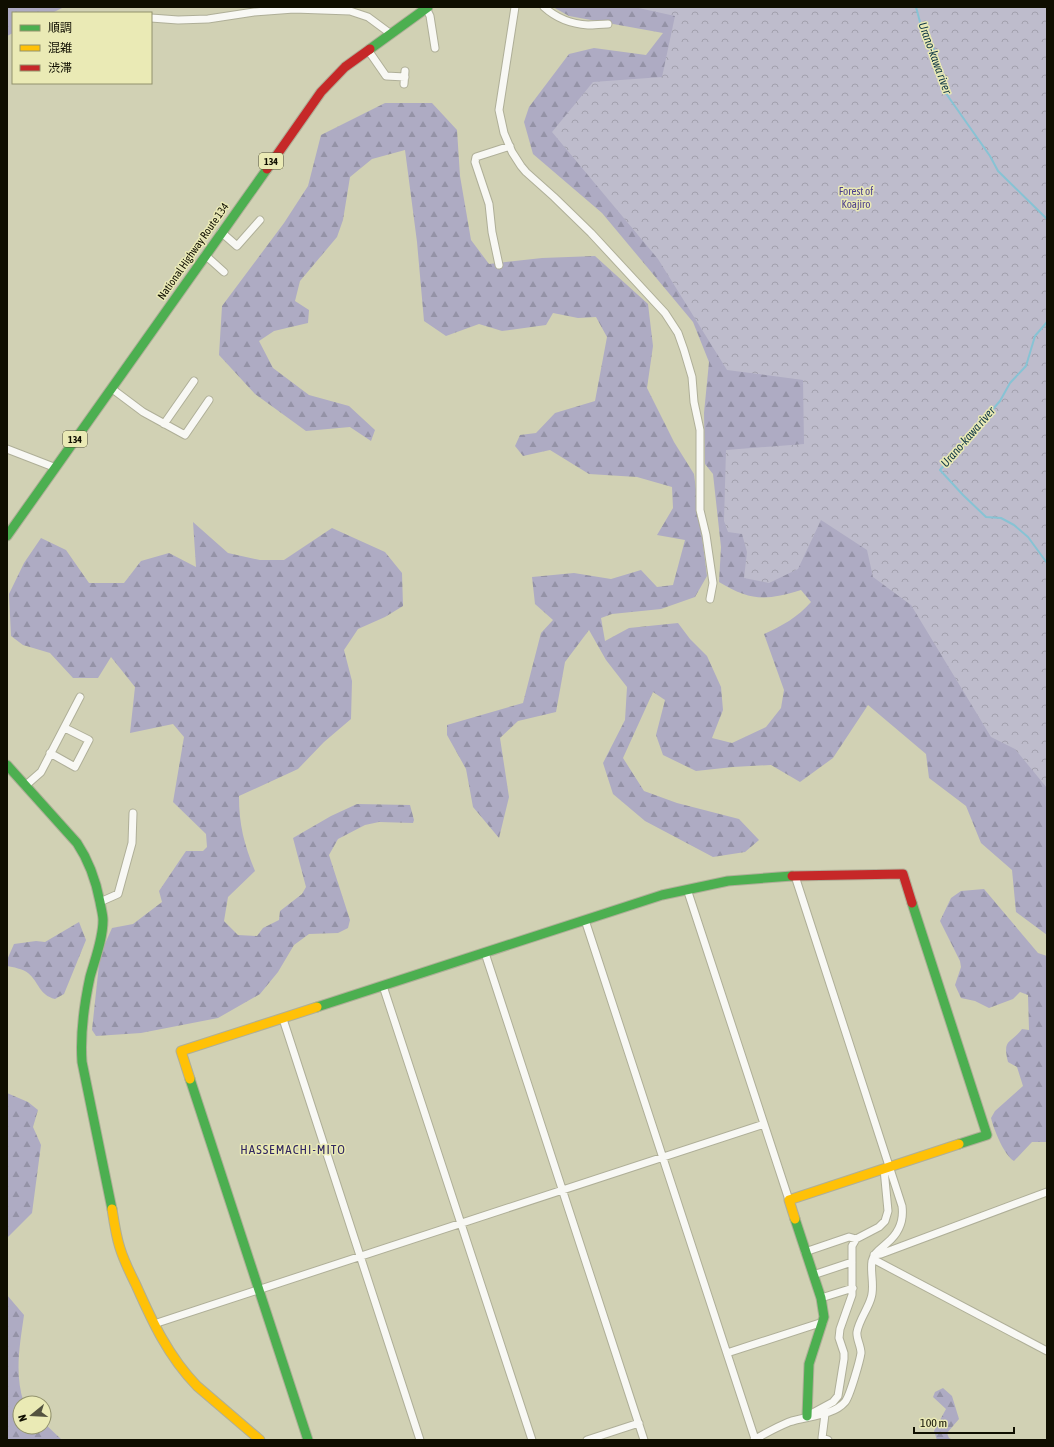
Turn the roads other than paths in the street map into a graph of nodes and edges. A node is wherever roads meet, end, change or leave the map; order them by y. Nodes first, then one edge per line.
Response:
1 (515, 7) edge
2 (544, 7) edge
3 (427, 8) edge
4 (152, 18) edge
5 (608, 24) dead end
6 (391, 34) junction
7 (435, 48) dead end
8 (368, 50) junction
9 (405, 77) dead end
10 (510, 146) junction
11 (260, 220) dead end
12 (221, 232) junction
13 (205, 255) junction
14 (499, 265) dead end
15 (224, 272) dead end
16 (194, 381) dead end
17 (111, 388) junction
18 (209, 400) dead end
19 (164, 424) junction
20 (7, 449) edge
21 (54, 468) junction
22 (7, 536) edge
23 (710, 599) dead end
24 (80, 697) dead end
25 (64, 728) junction
26 (50, 753) junction
27 (7, 765) edge
28 (25, 786) junction
29 (133, 813) dead end
30 (795, 876) junction
31 (687, 889) junction
32 (100, 902) junction
33 (585, 920) junction
34 (485, 953) junction
35 (383, 986) junction
36 (283, 1018) junction
37 (764, 1124) junction
38 (663, 1157) junction
39 (887, 1168) junction
40 (562, 1190) junction
41 (1047, 1192) edge
42 (789, 1200) junction
43 (461, 1223) junction
44 (856, 1239) junction
45 (805, 1252) junction
46 (360, 1256) junction
47 (874, 1257) junction
48 (852, 1262) junction
49 (813, 1275) junction
50 (853, 1288) junction
51 (259, 1289) junction
52 (821, 1298) junction
53 (823, 1322) junction
54 (154, 1324) junction
55 (1047, 1351) edge
56 (727, 1353) junction
57 (825, 1414) junction
58 (807, 1416) junction
59 (638, 1423) junction
60 (754, 1439) edge
61 (260, 1440) edge
62 (308, 1440) edge
63 (420, 1440) edge
64 (532, 1440) edge
65 (587, 1440) edge
66 (644, 1440) edge
67 (828, 1440) edge

1 - 10 street
2 - 5 street
3 - 6 main road, National Highway Route 134 / 134
3 - 7 street
4 - 6 street
6 - 8 main road, National Highway Route 134 / 134
8 - 9 street
8 - 12 main road, National Highway Route 134 / 134
10 - 14 street
10 - 23 street
11 - 12 street
12 - 13 main road, National Highway Route 134 / 134
13 - 15 street
13 - 17 main road, National Highway Route 134 / 134
16 - 19 street
17 - 19 street
17 - 21 main road, National Highway Route 134 / 134
18 - 19 street
20 - 21 street
21 - 22 main road, National Highway Route 134 / 134
24 - 25 street
25 - 26 street
25 - 26 street
26 - 28 street
27 - 28 main road
28 - 32 main road
29 - 32 street
30 - 31 main road
30 - 39 street
30 - 39 main road
31 - 33 main road
31 - 37 street
32 - 54 main road
33 - 34 main road
33 - 38 street
34 - 35 main road
34 - 40 street
35 - 36 main road
35 - 43 street
36 - 46 street
36 - 51 main road
37 - 38 street
37 - 42 street
38 - 40 street
38 - 56 street
39 - 42 main road
39 - 44 street
39 - 47 street
40 - 43 street
40 - 59 street
41 - 47 street
42 - 45 main road
43 - 46 street
43 - 64 street
44 - 45 street
44 - 48 street
45 - 49 main road
46 - 51 street
46 - 63 street
47 - 55 street
47 - 57 street
48 - 49 street
48 - 50 street
49 - 52 main road
50 - 52 street
50 - 58 street
51 - 54 street
51 - 62 main road
52 - 53 main road
53 - 56 street
53 - 58 main road
54 - 61 main road
56 - 60 street
57 - 58 street
57 - 67 street
58 - 60 street
59 - 65 street
59 - 66 street

